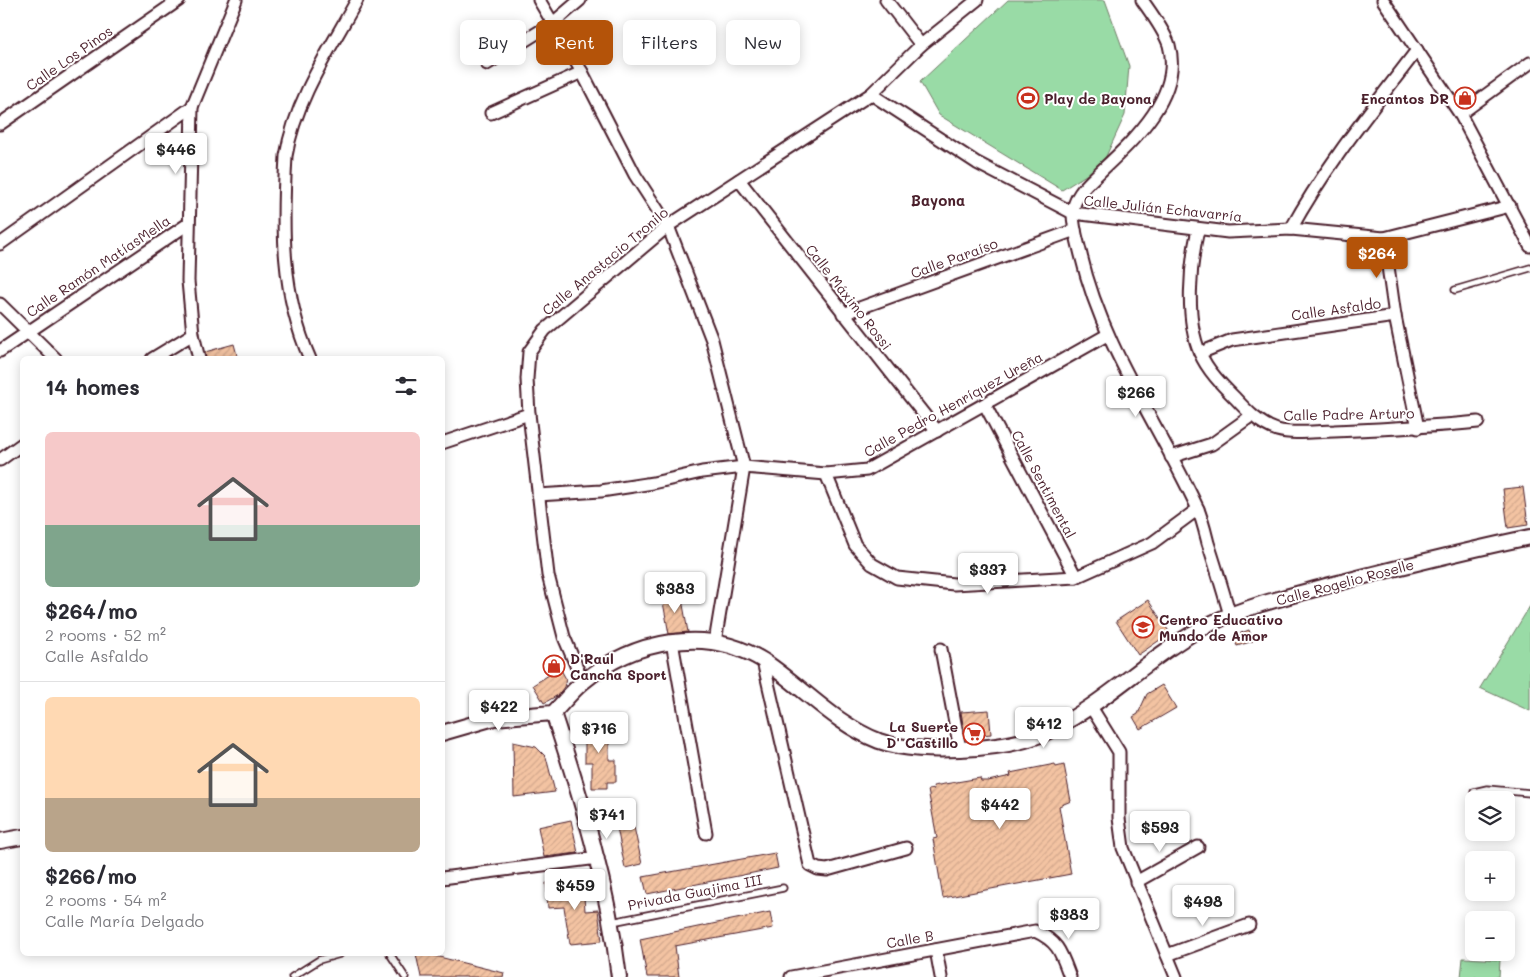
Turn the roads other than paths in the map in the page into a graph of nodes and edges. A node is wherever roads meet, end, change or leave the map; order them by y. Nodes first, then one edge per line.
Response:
1 (179, 0) edge
2 (236, 0) edge
3 (357, 0) edge
4 (539, 0) edge
5 (580, 0) edge
6 (886, 0) edge
7 (977, 0) edge
8 (1142, 0) edge
9 (1383, 0) edge
10 (551, 20) edge
11 (557, 20) edge
12 (921, 45) junction
13 (1417, 50) junction
14 (1530, 63) edge
15 (578, 65) edge
16 (582, 72) junction
17 (871, 94) junction
18 (192, 107) junction
19 (491, 113) dead end
20 (1460, 114) junction
21 (0, 124) edge
22 (739, 180) junction
23 (1510, 206) junction
24 (1073, 213) junction
25 (188, 224) junction
26 (668, 226) junction
27 (1291, 229) junction
28 (1075, 230) junction
29 (1198, 230) junction
30 (1384, 238) junction
31 (0, 244) edge
32 (1530, 246) edge
33 (1530, 268) edge
34 (1455, 290) dead end
35 (0, 304) edge
36 (843, 314) junction
37 (1395, 316) junction
38 (29, 330) junction
39 (193, 334) junction
40 (1107, 334) junction
41 (0, 351) edge
42 (1200, 353) junction
43 (53, 356) edge
44 (157, 356) edge
45 (198, 356) edge
46 (309, 356) edge
47 (985, 405) junction
48 (529, 414) junction
49 (1251, 416) junction
50 (1478, 422) dead end
51 (1418, 428) junction
52 (937, 431) junction
53 (445, 442) edge
54 (20, 445) edge
55 (1171, 457) junction
56 (0, 460) edge
57 (744, 467) junction
58 (826, 474) junction
59 (538, 495) junction
60 (1198, 509) junction
61 (1530, 538) edge
62 (1076, 577) junction
63 (1230, 616) junction
64 (672, 642) junction
65 (715, 642) junction
66 (941, 649) dead end
67 (763, 661) junction
68 (583, 682) junction
69 (1091, 707) junction
70 (553, 713) junction
71 (445, 732) edge
72 (960, 749) junction
73 (1478, 791) edge
74 (1508, 791) edge
75 (1515, 792) edge
76 (1530, 793) edge
77 (706, 833) dead end
78 (20, 837) edge
79 (0, 841) edge
80 (1198, 847) dead end
81 (906, 848) dead end
82 (598, 858) junction
83 (445, 878) edge
84 (1136, 882) junction
85 (783, 888) dead end
86 (612, 922) junction
87 (1249, 924) dead end
88 (936, 950) junction
89 (1166, 955) junction
90 (333, 956) edge
91 (391, 956) edge
92 (292, 977) edge
93 (405, 977) edge
94 (620, 977) edge
95 (791, 977) edge
96 (941, 977) edge
97 (1070, 977) edge
98 (1176, 977) edge

1 - 21 street, Calle Los Pinos
2 - 18 street
3 - 46 street
4 - 10 street
5 - 11 street
6 - 12 street
7 - 12 street, Calle Anastacio Tronilo
8 - 24 street
9 - 13 street
12 - 17 street, Calle Anastacio Tronilo
13 - 20 street
13 - 27 street
14 - 20 street
15 - 16 street
16 - 19 street
16 - 26 street
17 - 22 street, Calle Anastacio Tronilo
17 - 24 street, Calle Julián Echavarría
18 - 25 street
18 - 31 street
20 - 23 street
22 - 26 street, Calle Anastacio Tronilo
22 - 36 street, Calle Máximo Rossi
23 - 30 street, Calle Julián Echavarría
23 - 32 street
24 - 28 street
24 - 29 street, Calle Julián Echavarría
25 - 38 street, Calle Ramón MatíasMella
25 - 39 street
26 - 48 street, Calle Anastacio Tronilo
26 - 57 street
27 - 29 street, Calle Julián Echavarría
27 - 30 street, Calle Julián Echavarría
28 - 36 street, Calle Paraíso
28 - 40 street
29 - 42 street, Calle Padre Arturo
30 - 37 street
33 - 34 lane
35 - 38 street
36 - 52 street, Calle Máximo Rossi
37 - 42 street, Calle Asfaldo
37 - 51 street, Calle Asfaldo
38 - 41 street, Calle Ramón MatíasMella
38 - 43 street
39 - 44 street
39 - 45 street
40 - 47 street, Calle Pedro Henríquez Ureña
40 - 55 street
42 - 49 street, Calle Padre Arturo
47 - 52 street, Calle Pedro Henríquez Ureña
47 - 62 street, Calle Sentimental
48 - 53 street
48 - 59 street, Calle Anastacio Tronilo
49 - 51 street, Calle Padre Arturo
49 - 55 street
50 - 51 street, Calle Padre Arturo
52 - 58 street, Calle Pedro Henríquez Ureña
54 - 56 street
55 - 60 street
57 - 58 street, Calle Pedro Henríquez Ureña
57 - 59 street, Calle Pedro Henríquez Ureña
57 - 65 street
58 - 62 street
59 - 68 street, Calle Anastacio Tronilo
60 - 62 street
60 - 63 street
61 - 63 street, Calle Rogelio Roselle
63 - 69 street, Calle Rogelio Roselle
64 - 65 street, Calle Rogelio Roselle
64 - 68 street, Calle Rogelio Roselle
64 - 77 street
65 - 67 street, Calle Rogelio Roselle
66 - 72 street
67 - 72 street, Calle Rogelio Roselle
67 - 81 street
68 - 70 street, Calle Rogelio Roselle
69 - 72 street, Calle Rogelio Roselle
69 - 84 street
70 - 71 street
70 - 82 street
73 - 74 lane
75 - 76 lane
78 - 79 street
80 - 84 street
82 - 83 street
82 - 86 street
84 - 89 street
85 - 86 lane, Privada Guajima III
86 - 94 street
87 - 89 street
88 - 95 street, Calle B
88 - 96 street
88 - 97 street, Calle B
89 - 98 street
90 - 92 lane
91 - 93 lane

